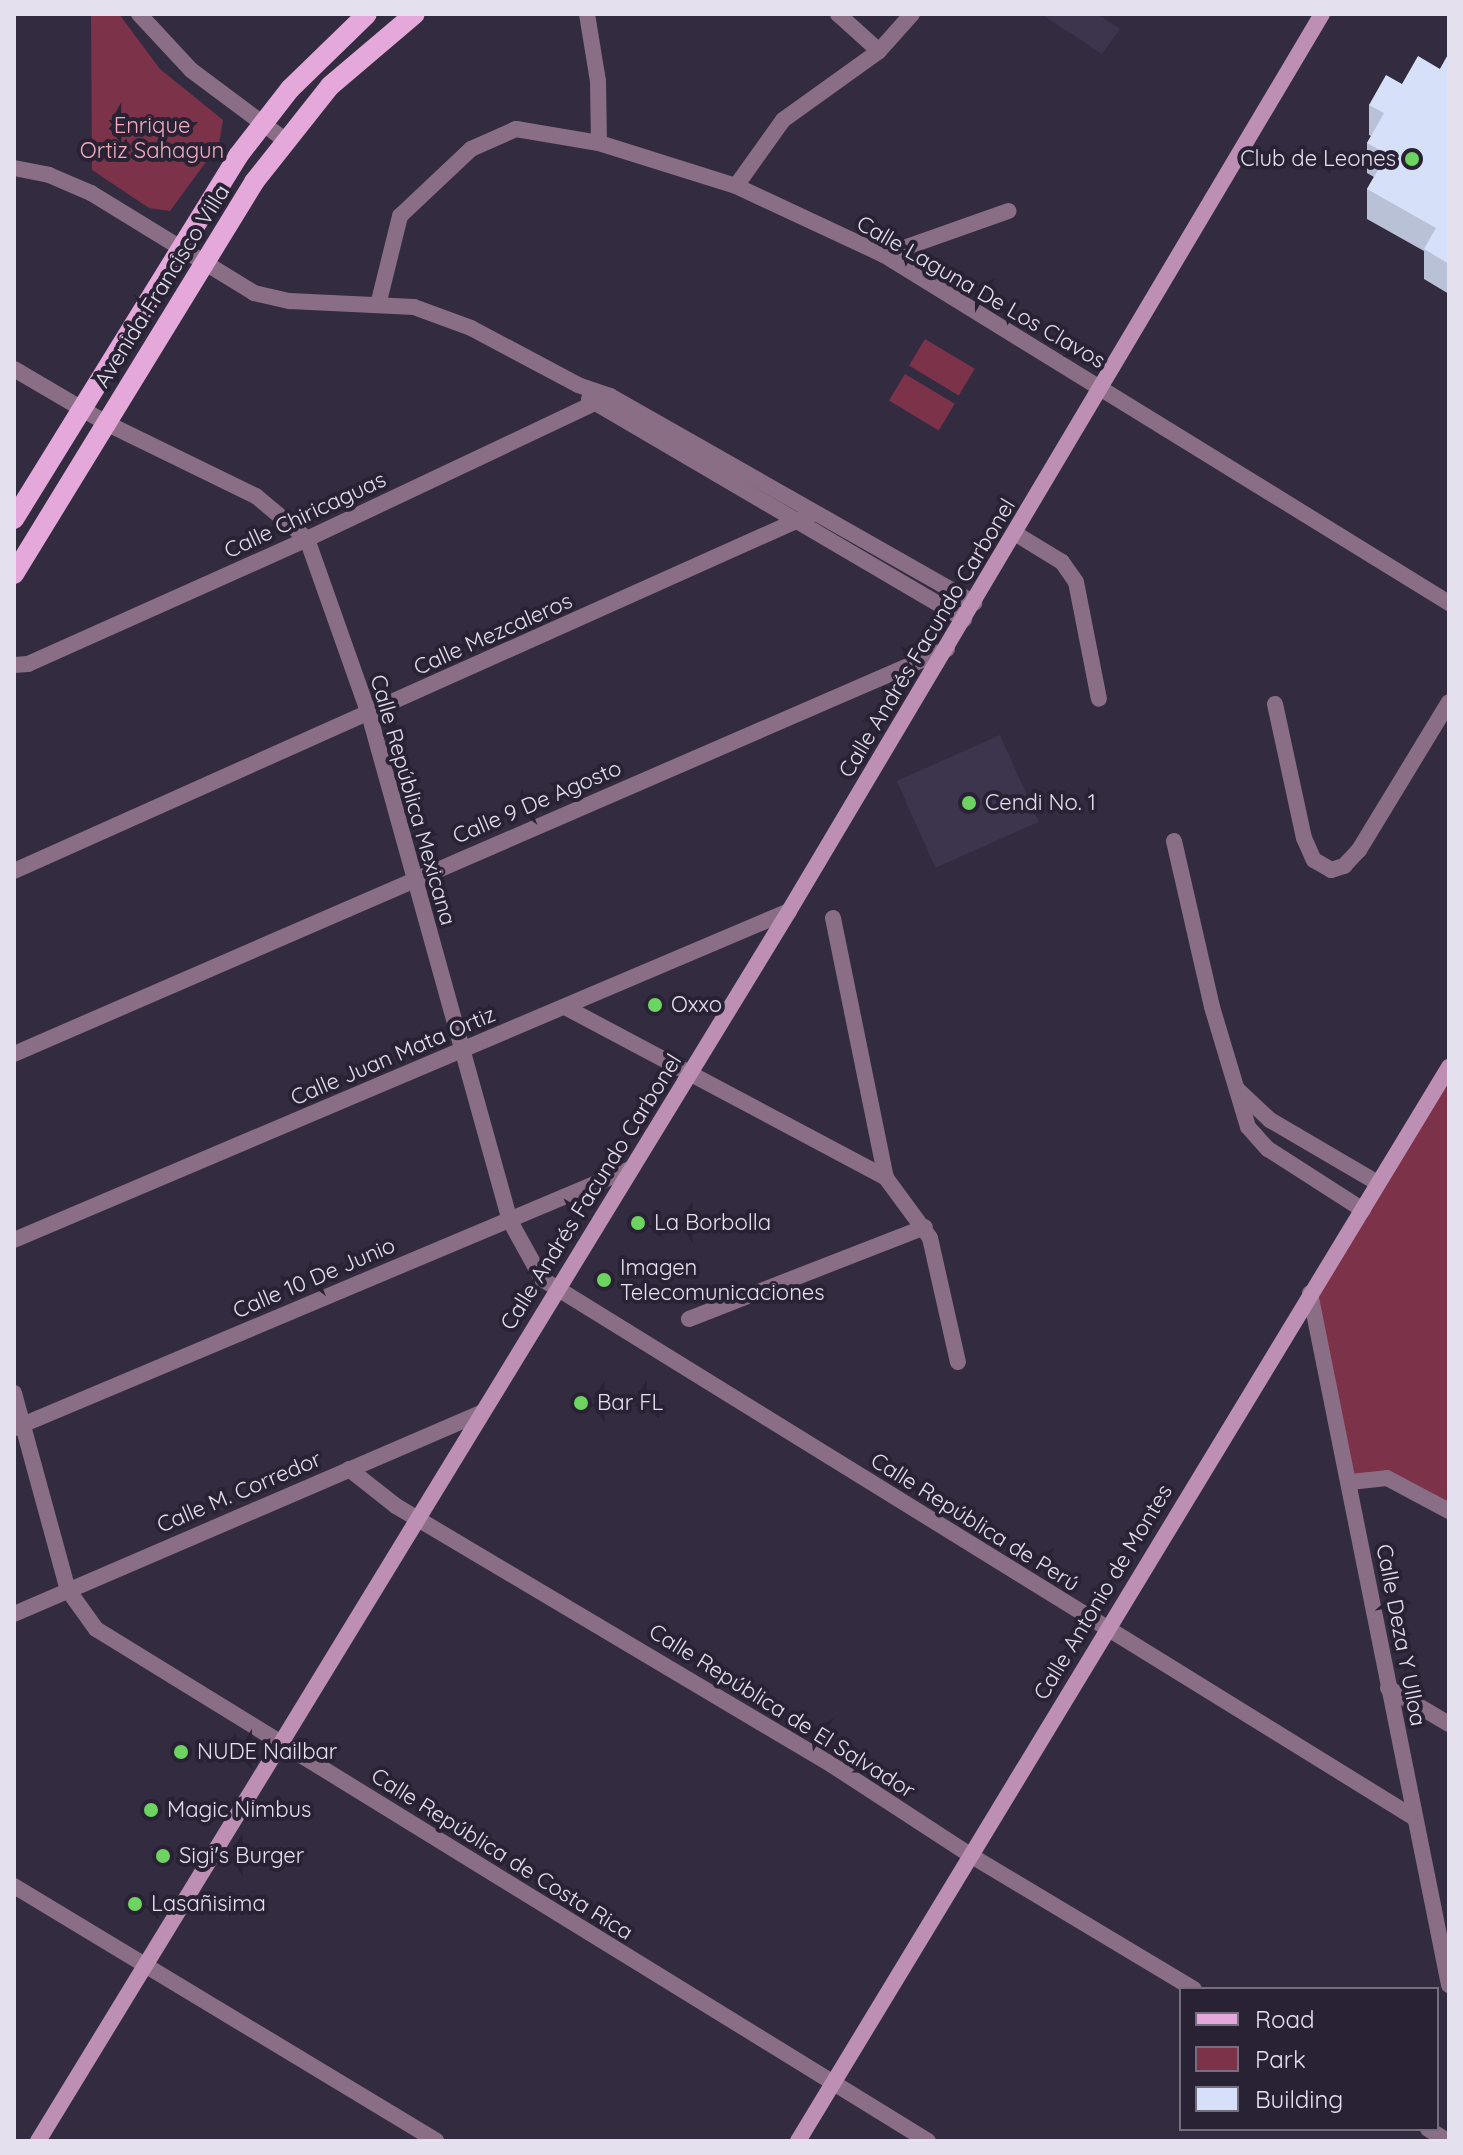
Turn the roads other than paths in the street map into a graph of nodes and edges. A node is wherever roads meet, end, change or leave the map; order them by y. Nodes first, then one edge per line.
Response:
1 (139, 14) edge
2 (367, 14) edge
3 (587, 14) edge
4 (838, 14) edge
5 (912, 14) edge
6 (1322, 14) edge
7 (404, 17) edge
8 (879, 51) junction
9 (262, 125) junction
10 (285, 140) junction
11 (599, 143) junction
12 (14, 168) edge
13 (736, 186) junction
14 (1008, 211) dead end
15 (179, 251) junction
16 (884, 255) junction
17 (202, 265) junction
18 (379, 301) junction
19 (14, 369) edge
20 (578, 385) junction
21 (1102, 388) junction
22 (610, 396) junction
23 (593, 405) junction
24 (83, 408) junction
25 (106, 423) junction
26 (814, 513) junction
27 (14, 519) edge
28 (794, 522) junction
29 (1016, 534) junction
30 (307, 539) junction
31 (14, 574) edge
32 (974, 603) junction
33 (1449, 603) edge
34 (964, 619) junction
35 (947, 649) junction
36 (14, 665) edge
37 (1099, 699) dead end
38 (1449, 702) edge
39 (1275, 704) dead end
40 (369, 714) junction
41 (1174, 841) dead end
42 (14, 871) edge
43 (414, 879) junction
44 (789, 911) junction
45 (833, 918) dead end
46 (565, 1007) junction
47 (462, 1052) junction
48 (14, 1054) edge
49 (1449, 1067) edge
50 (687, 1076) junction
51 (1234, 1086) junction
52 (630, 1169) junction
53 (886, 1178) junction
54 (1378, 1183) junction
55 (1363, 1210) junction
56 (510, 1221) junction
57 (925, 1227) junction
58 (14, 1240) edge
59 (555, 1290) junction
60 (1310, 1293) junction
61 (689, 1319) dead end
62 (958, 1362) dead end
63 (14, 1393) edge
64 (481, 1413) junction
65 (18, 1426) edge
66 (349, 1469) junction
67 (1350, 1482) junction
68 (1449, 1511) edge
69 (417, 1519) junction
70 (68, 1590) junction
71 (14, 1614) edge
72 (1105, 1629) junction
73 (1388, 1688) junction
74 (1449, 1724) edge
75 (280, 1744) junction
76 (1413, 1817) junction
77 (970, 1855) junction
78 (14, 1886) edge
79 (145, 1965) junction
80 (1449, 1985) edge
81 (1191, 1987) edge
82 (833, 2083) junction
83 (38, 2141) edge
84 (436, 2141) edge
85 (798, 2141) edge
86 (928, 2141) edge

1 - 9 street
2 - 9 main road, Avenida Francisco Villa
3 - 11 street
4 - 8 street
5 - 8 street
6 - 21 main road, Calle Andrés Facundo Carbonel
7 - 10 main road, Avenida Francisco Villa
8 - 13 street
9 - 10 street
9 - 15 main road, Avenida Francisco Villa
10 - 17 main road, Avenida Francisco Villa
11 - 13 street, Calle Laguna De Los Clavos
11 - 18 street, Calle Laguna De Los Clavos
12 - 15 street
13 - 16 street, Calle Laguna De Los Clavos
14 - 16 street
15 - 17 street
15 - 24 main road, Avenida Francisco Villa
16 - 21 street, Calle Laguna De Los Clavos
17 - 18 street
17 - 25 main road, Avenida Francisco Villa
18 - 20 street
19 - 24 street
20 - 22 street
20 - 23 street
21 - 29 main road, Calle Andrés Facundo Carbonel
21 - 33 street, Calle Laguna De Los Clavos
22 - 23 street, Calle Chiricaguas
22 - 26 street
23 - 28 street
23 - 30 street, Calle Chiricaguas
24 - 25 street
24 - 27 main road, Avenida Francisco Villa
25 - 30 street
25 - 31 main road, Avenida Francisco Villa
26 - 28 street, Calle Mezcaleros
26 - 32 street
28 - 34 street
28 - 40 street, Calle Mezcaleros
29 - 32 main road, Calle Andrés Facundo Carbonel
29 - 37 street
30 - 36 street, Calle Chiricaguas
30 - 40 street, Calle República Mexicana
32 - 34 main road, Calle Andrés Facundo Carbonel
34 - 35 main road, Calle Andrés Facundo Carbonel
35 - 43 street, Calle 9 De Agosto
35 - 44 main road, Calle Andrés Facundo Carbonel
38 - 39 street
40 - 42 street, Calle Mezcaleros
40 - 43 street, Calle República Mexicana
41 - 51 street
43 - 47 street, Calle República Mexicana
43 - 48 street, Calle 9 De Agosto
44 - 46 street, Calle Juan Mata Ortiz
44 - 50 main road, Calle Andrés Facundo Carbonel
45 - 53 street
46 - 47 street, Calle Juan Mata Ortiz
46 - 50 street
47 - 56 street, Calle República Mexicana
47 - 58 street, Calle Juan Mata Ortiz
49 - 54 main road, Calle Antonio de Montes
50 - 52 main road, Calle Andrés Facundo Carbonel
50 - 53 street
51 - 54 street
51 - 55 street
52 - 56 street, Calle 10 De Junio
52 - 59 main road, Calle Andrés Facundo Carbonel
53 - 57 street
54 - 55 main road, Calle Antonio de Montes
55 - 60 main road, Calle Antonio de Montes
56 - 59 street, Calle República Mexicana
56 - 65 street, Calle 10 De Junio
57 - 61 street
57 - 62 street
59 - 64 main road, Calle Andrés Facundo Carbonel
59 - 72 street, Calle República de Perú
60 - 67 street, Calle Deza Y Ulloa
60 - 72 main road, Calle Antonio de Montes
63 - 65 street
64 - 66 street, Calle M. Corredor
64 - 69 main road, Calle Andrés Facundo Carbonel
65 - 70 street
66 - 69 street, Calle República de El Salvador
66 - 70 street, Calle M. Corredor
67 - 68 street
67 - 73 street, Calle Deza Y Ulloa
69 - 75 main road, Calle Andrés Facundo Carbonel
69 - 77 street, Calle República de El Salvador
70 - 71 street, Calle M. Corredor
70 - 75 street, Calle República de Costa Rica
72 - 76 street, Calle República de Perú
72 - 77 main road, Calle Antonio de Montes
73 - 74 street
73 - 76 street, Calle Deza Y Ulloa
75 - 79 main road, Calle Andrés Facundo Carbonel
75 - 82 street, Calle República de Costa Rica
76 - 80 street, Calle Deza Y Ulloa
77 - 81 street, Calle República de El Salvador
77 - 82 main road, Calle Antonio de Montes
78 - 79 street
79 - 83 main road, Calle Andrés Facundo Carbonel
79 - 84 street
82 - 85 main road, Calle Antonio de Montes
82 - 86 street, Calle República de Costa Rica

